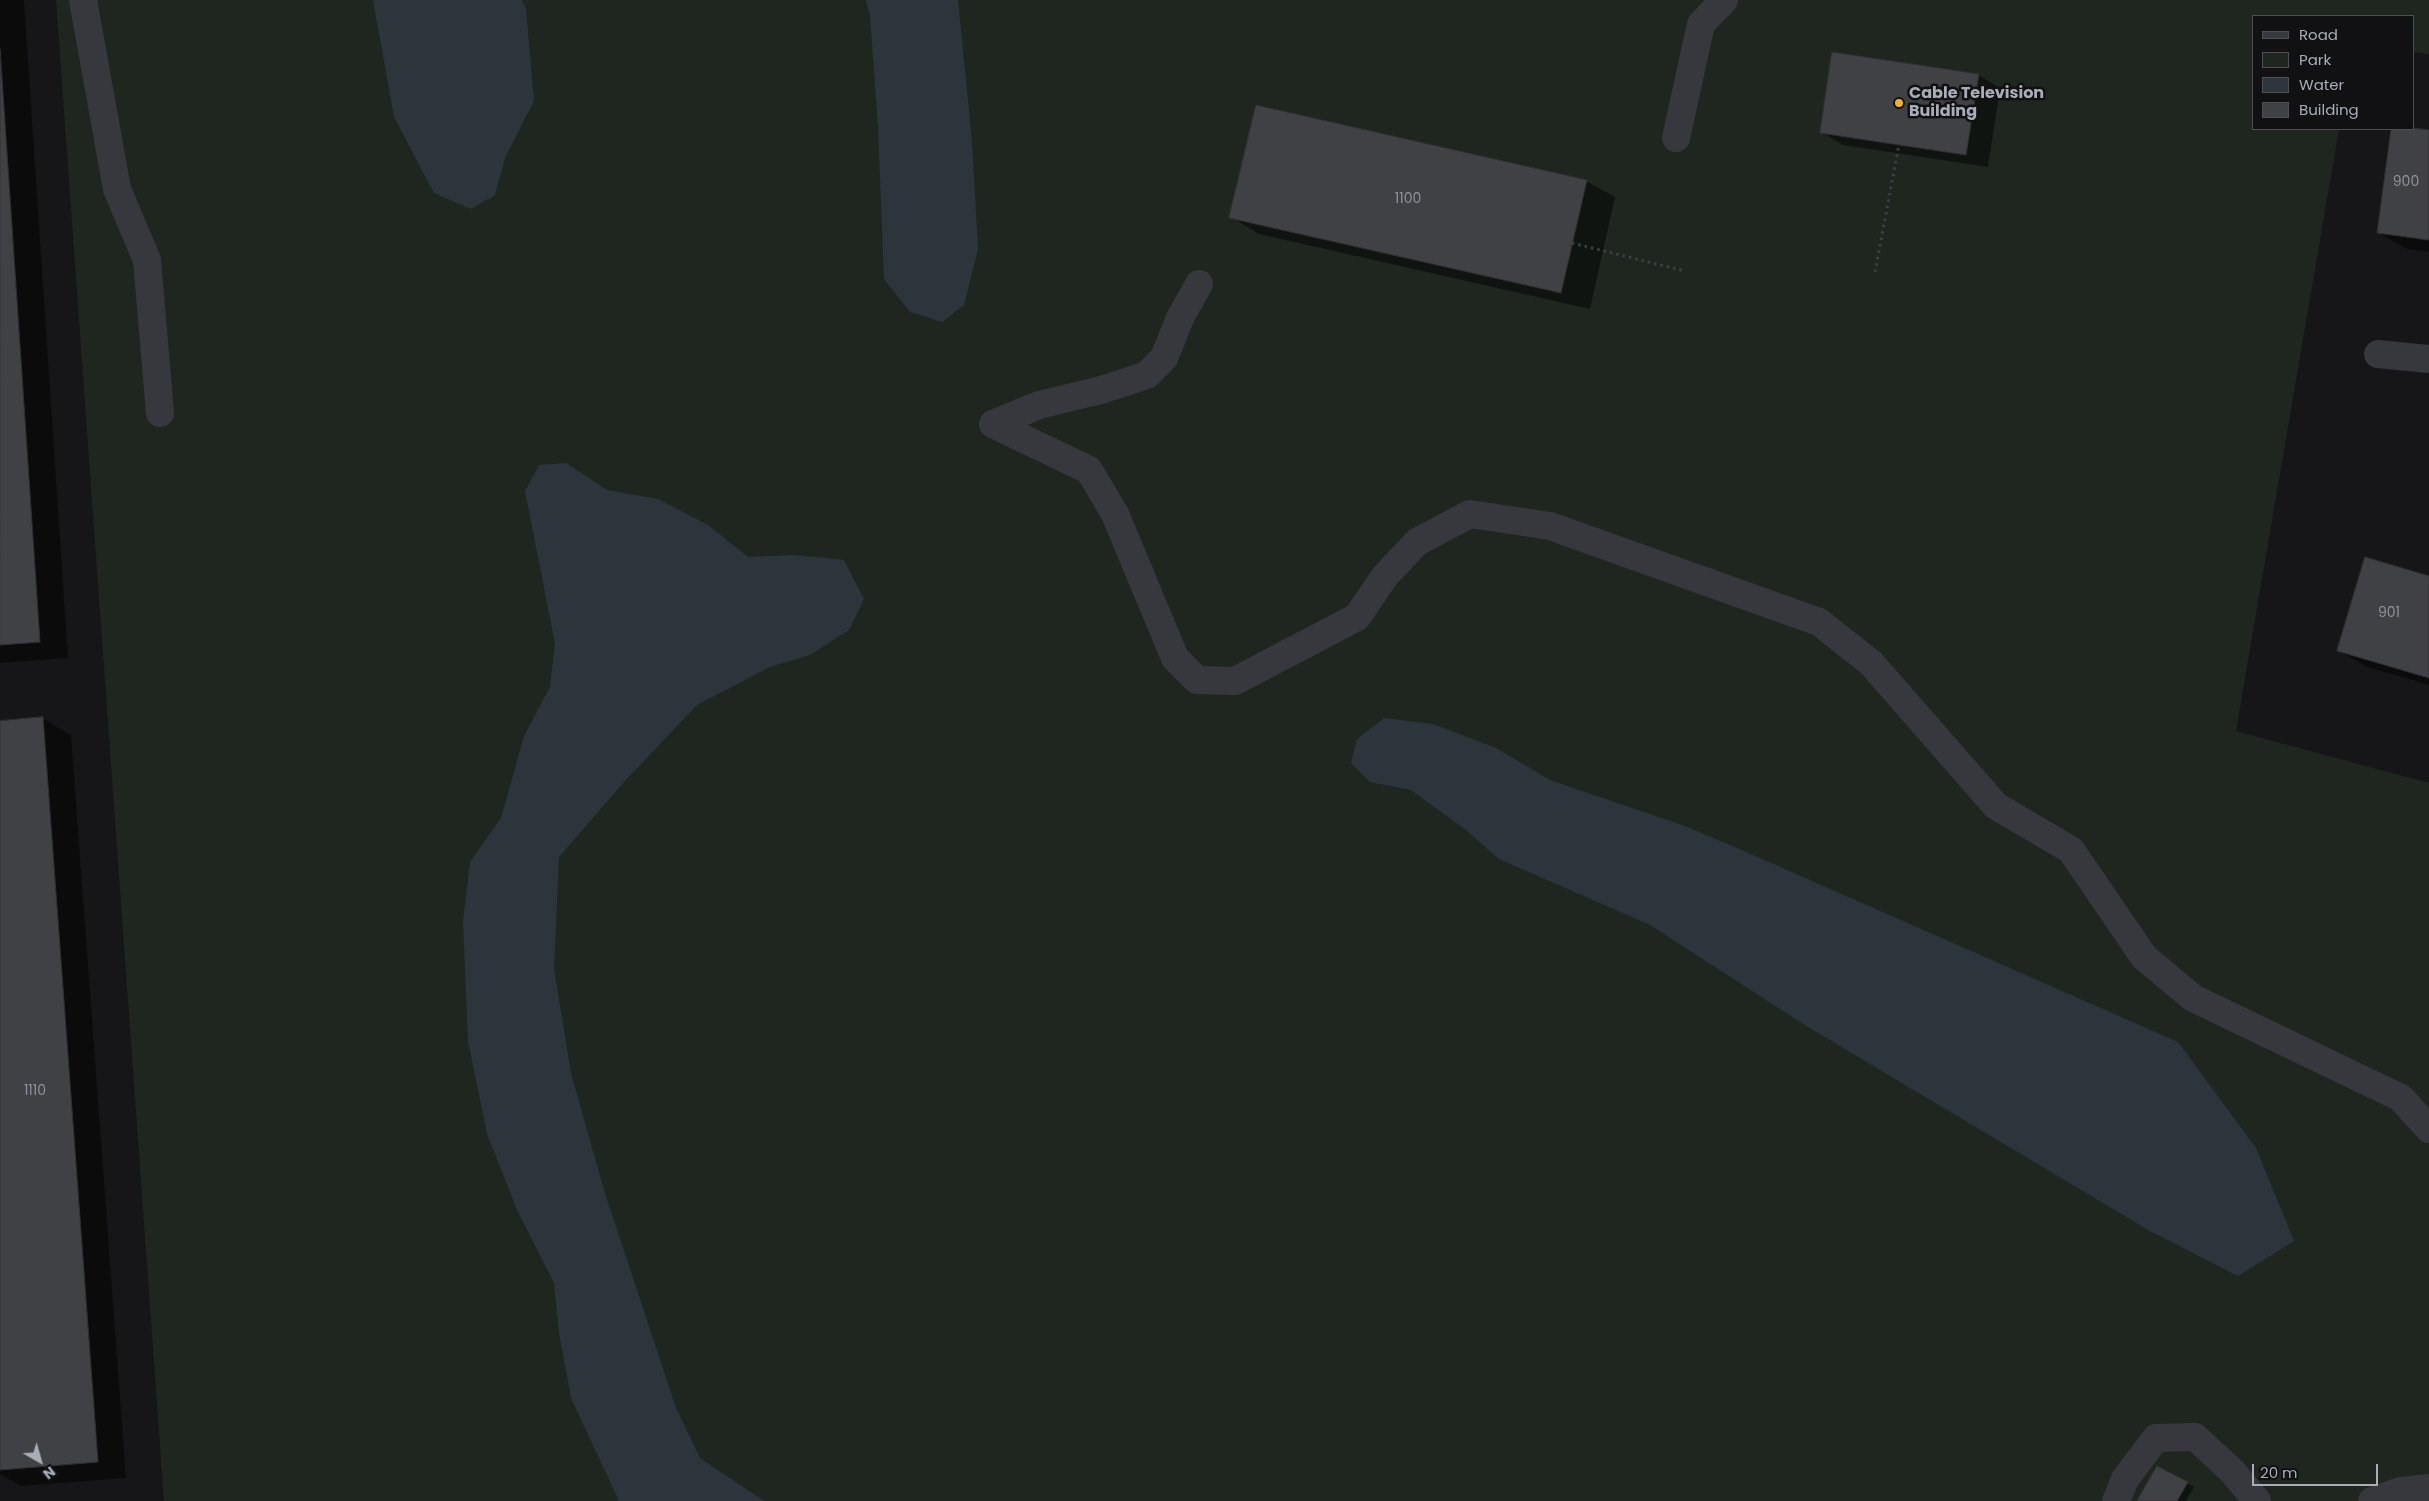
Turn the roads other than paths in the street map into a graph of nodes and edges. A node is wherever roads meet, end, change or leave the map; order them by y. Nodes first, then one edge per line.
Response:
1 (83, 0) edge
2 (1724, 0) edge
3 (1676, 138) dead end
4 (1199, 284) dead end
5 (2378, 354) dead end
6 (2429, 360) edge
7 (160, 413) dead end
8 (2429, 1129) edge
9 (2429, 1488) edge
10 (2116, 1501) edge
11 (2257, 1501) edge
12 (2372, 1501) edge

1 - 7 street
2 - 3 street
4 - 8 street
5 - 6 street
9 - 12 street
10 - 11 street

